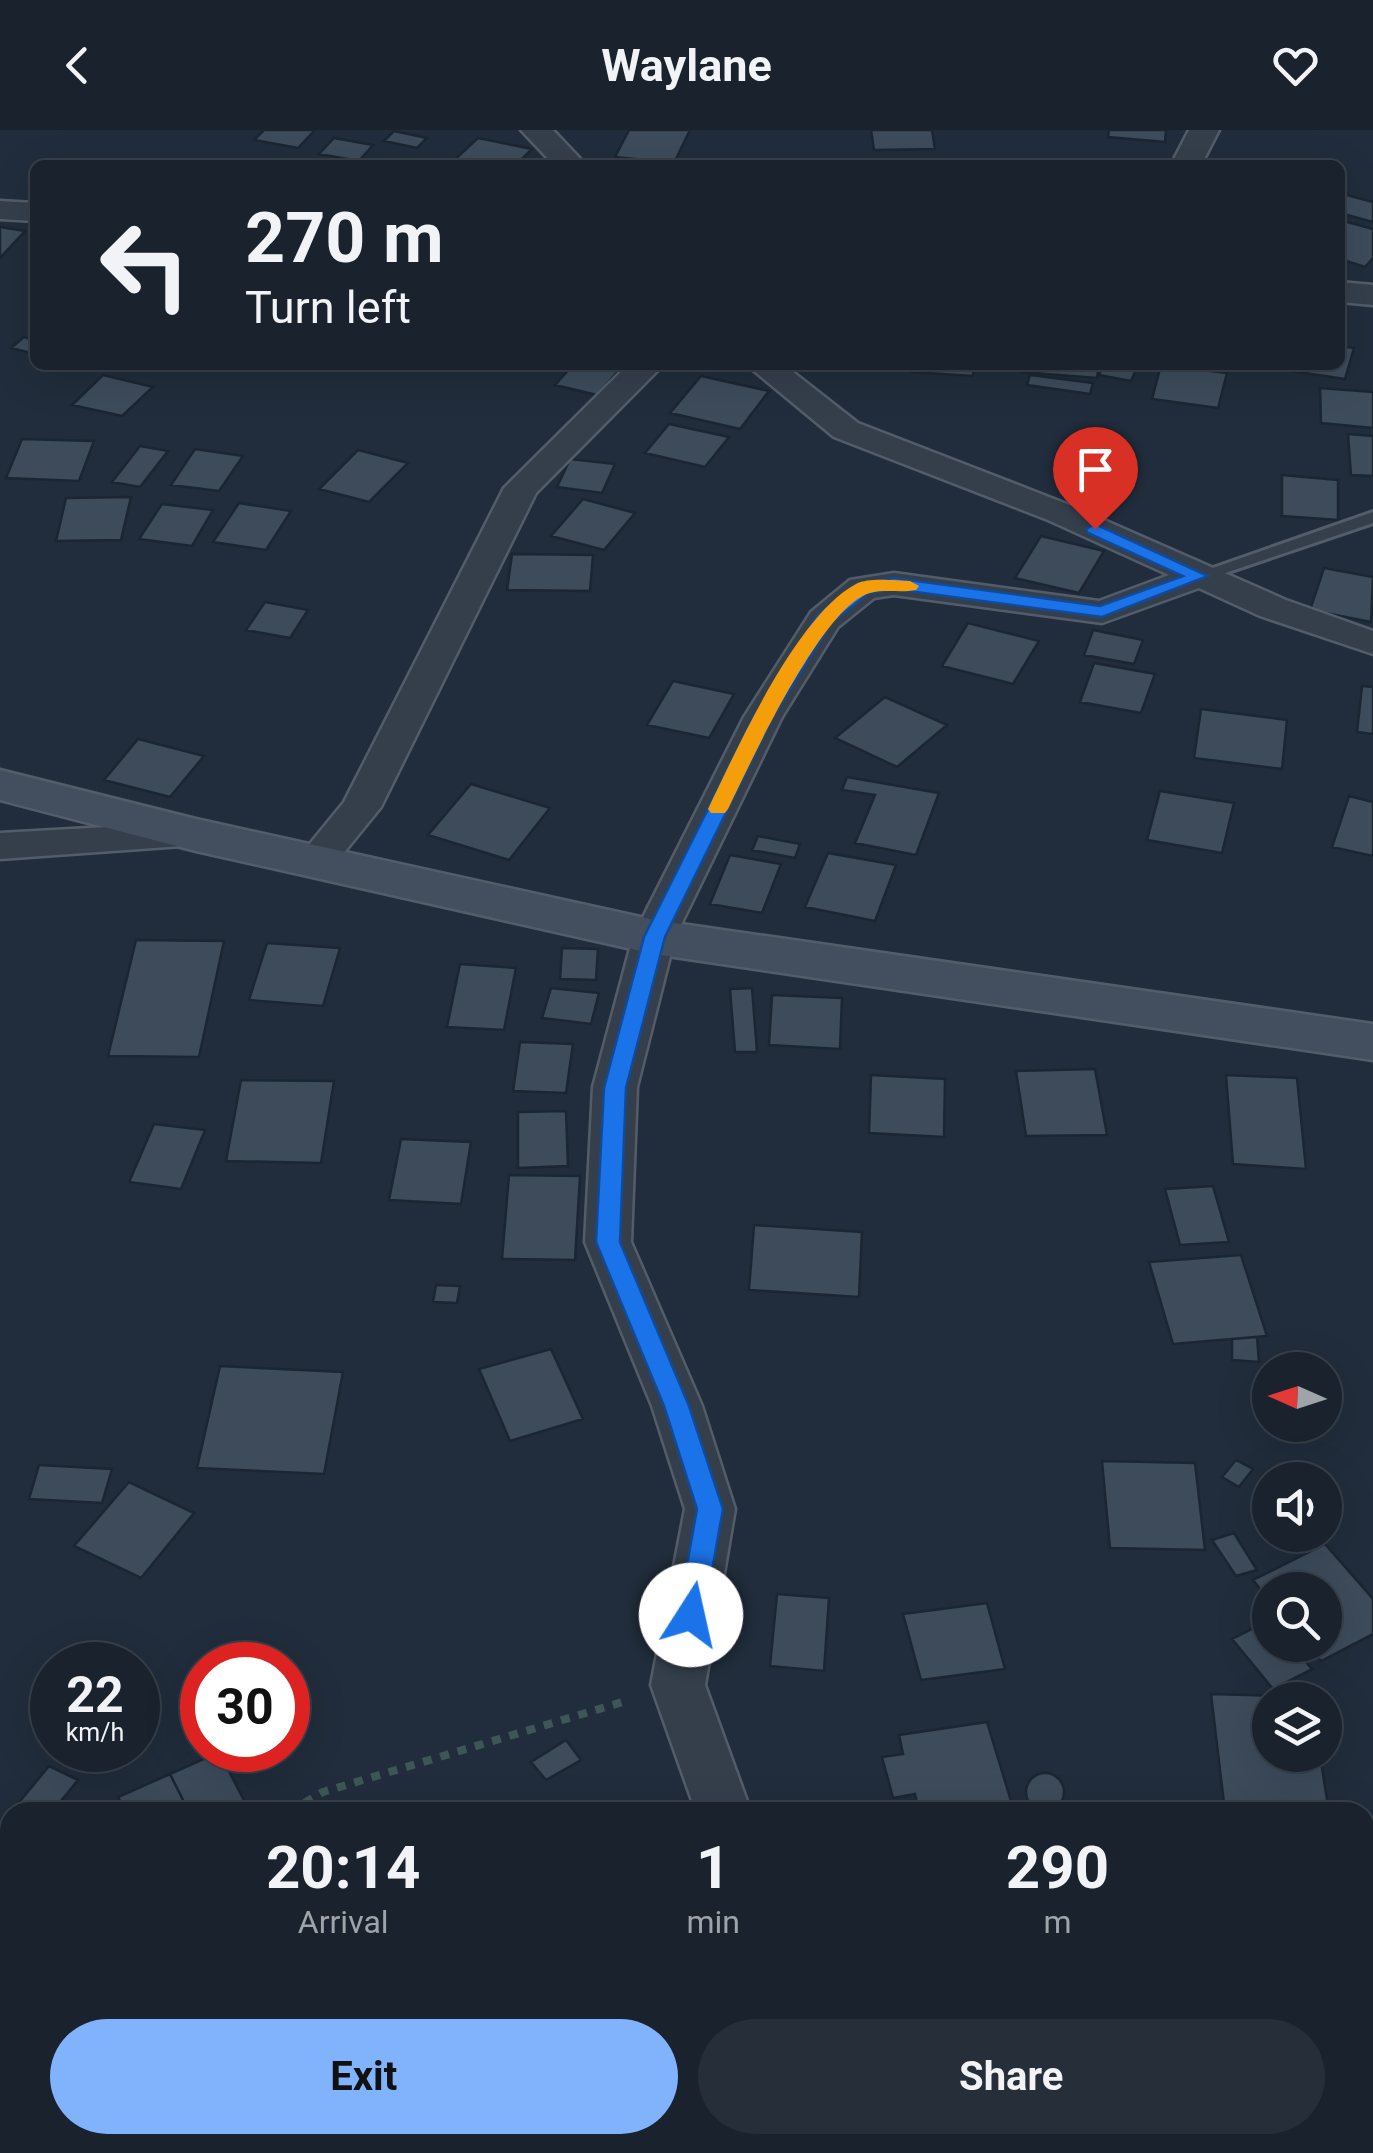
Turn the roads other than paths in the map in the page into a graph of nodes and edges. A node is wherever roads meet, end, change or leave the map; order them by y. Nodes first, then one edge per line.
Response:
1 (536, 130) edge
2 (1204, 130) edge
3 (566, 160) edge
4 (1189, 160) edge
5 (0, 210) edge
6 (30, 212) edge
7 (1345, 292) edge
8 (1373, 295) edge
9 (642, 370) edge
10 (770, 370) edge
11 (1373, 517) edge
12 (1199, 576) junction
13 (1373, 643) edge
14 (0, 785) edge
15 (196, 835) junction
16 (0, 846) edge
17 (316, 862) junction
18 (654, 937) junction
19 (1373, 1042) edge
20 (719, 1802) edge

1 - 3 street
2 - 4 street
5 - 6 street
7 - 8 street
9 - 17 street
10 - 12 street
11 - 12 lane
12 - 13 street
12 - 18 street
14 - 15 street
15 - 16 street
15 - 17 street
17 - 18 street
18 - 19 street
18 - 20 street

